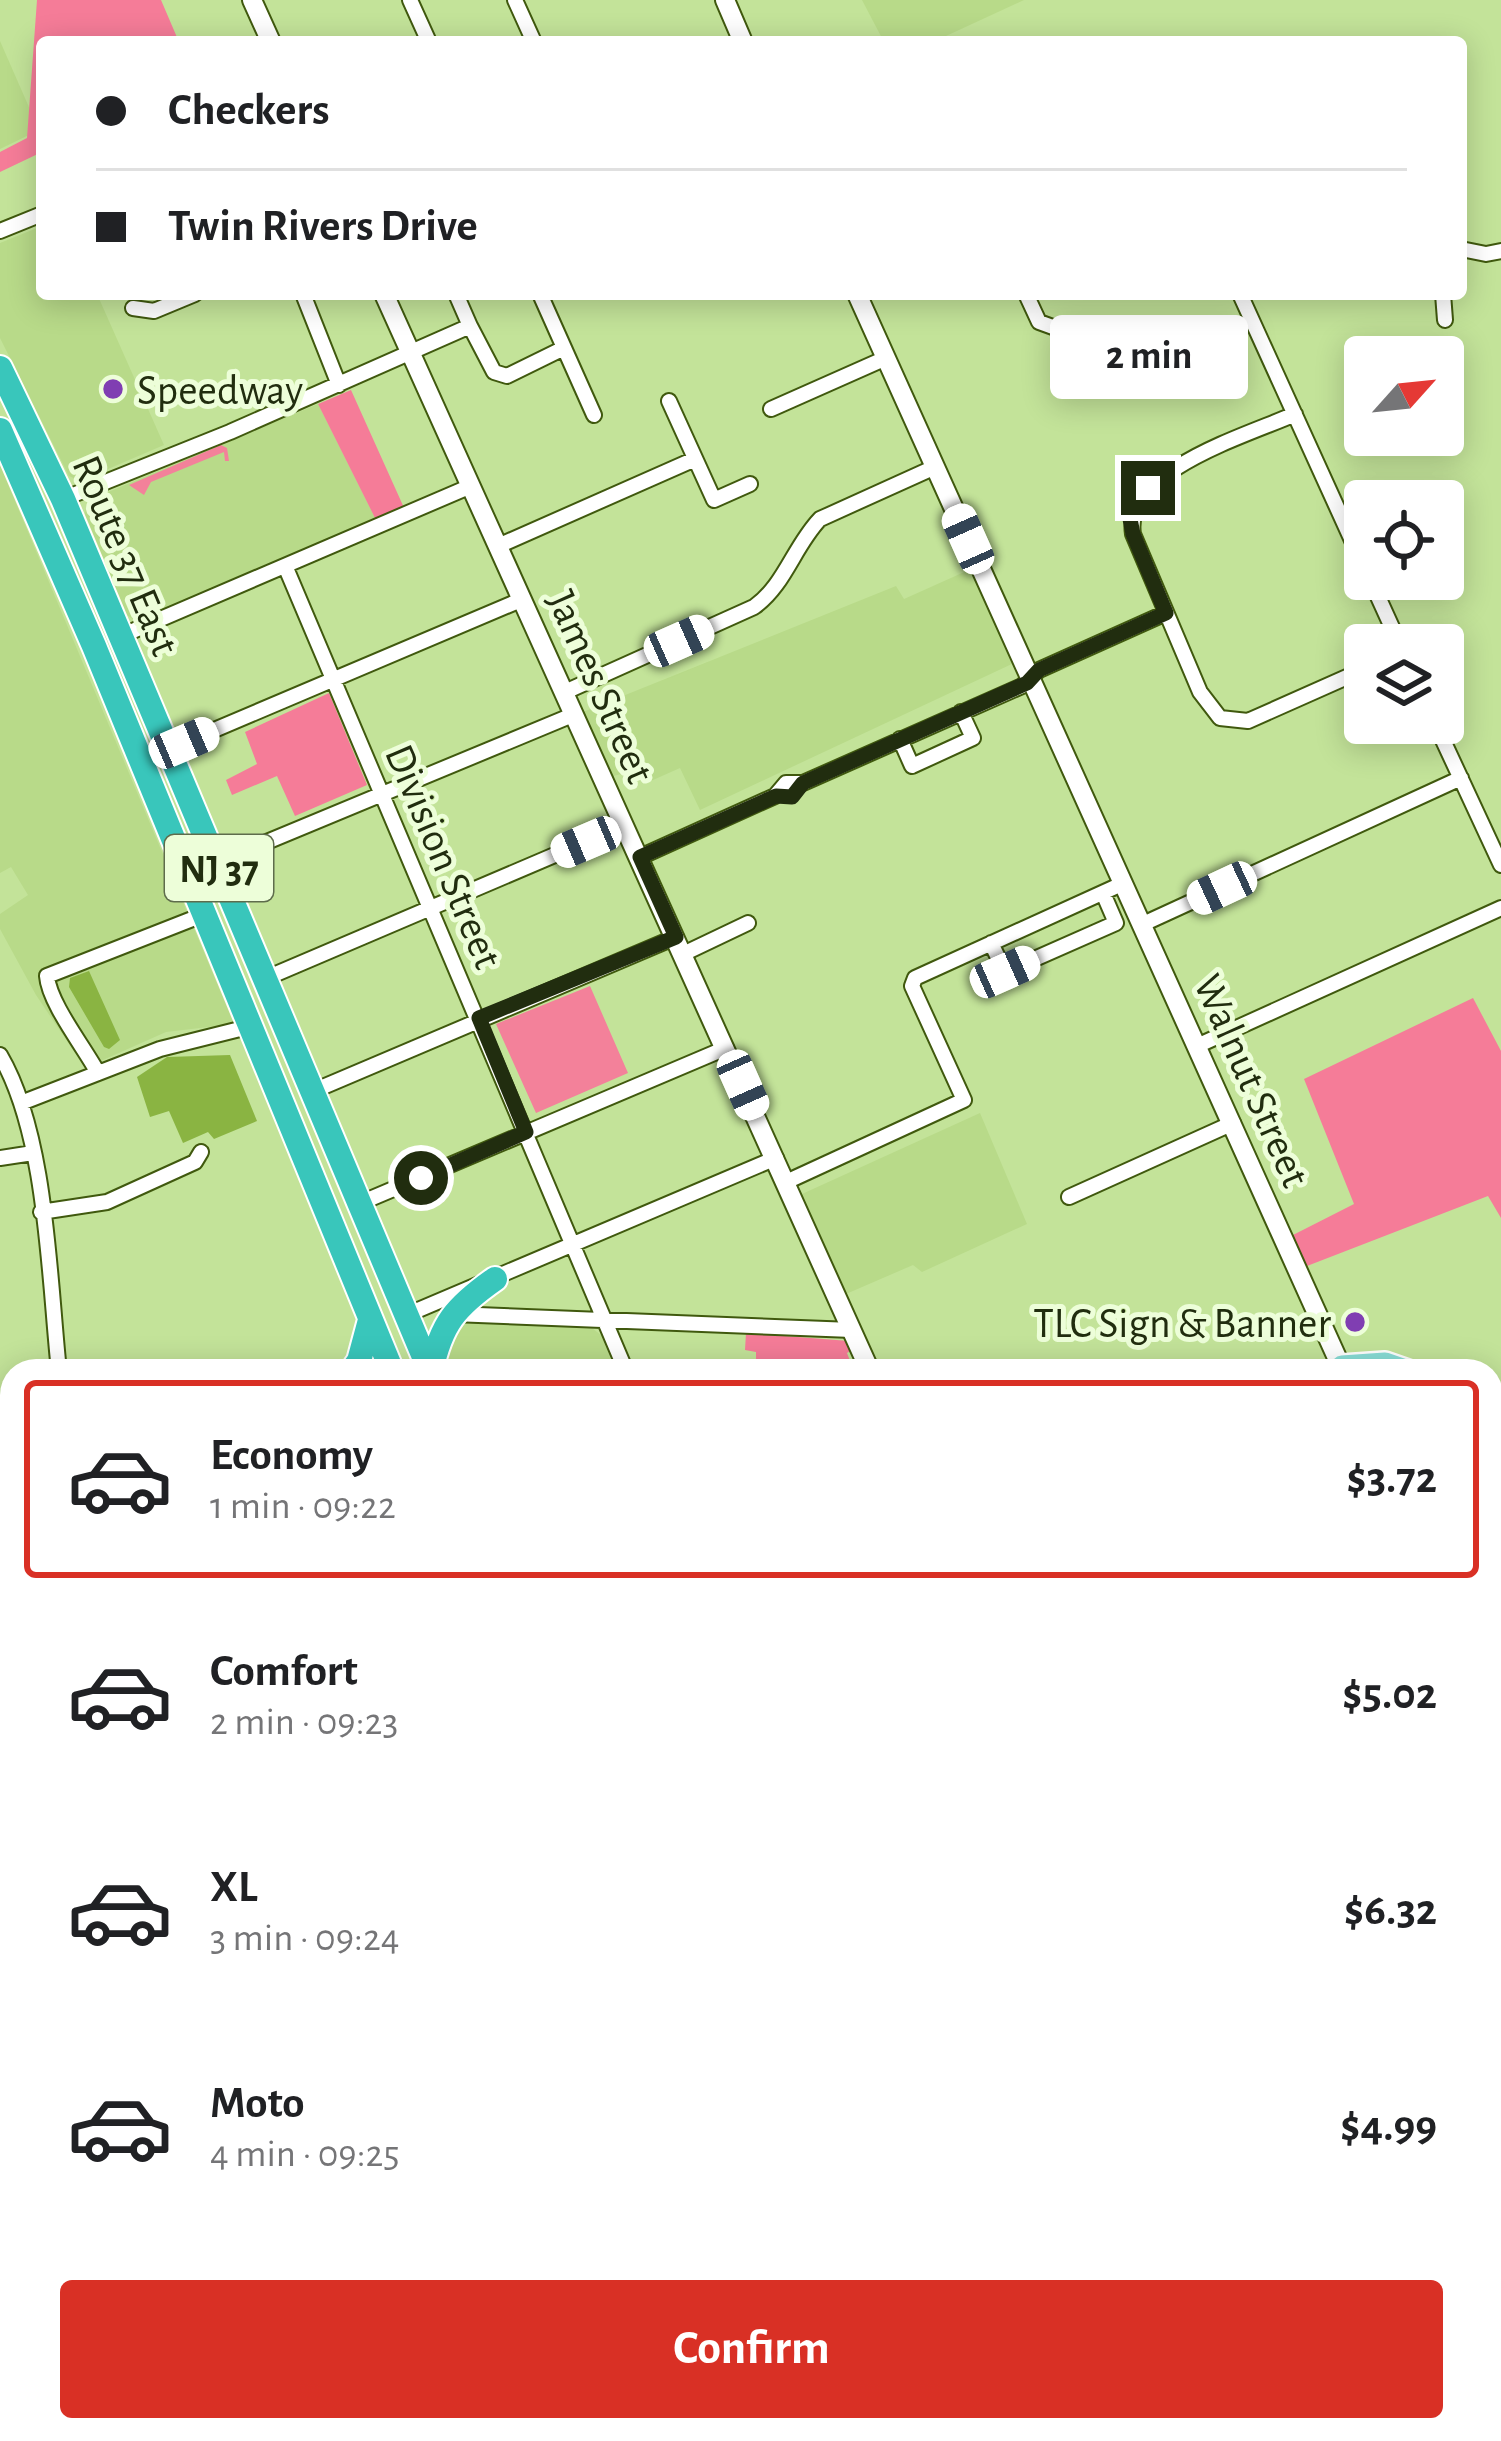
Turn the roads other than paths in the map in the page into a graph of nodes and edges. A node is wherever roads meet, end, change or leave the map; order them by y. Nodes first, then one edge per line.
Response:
1 (252, 0) edge
2 (410, 0) edge
3 (515, 0) edge
4 (724, 0) edge
5 (268, 36) edge
6 (426, 36) edge
7 (531, 36) edge
8 (740, 36) edge
9 (36, 216) edge
10 (0, 231) edge
11 (1467, 250) edge
12 (1501, 251) edge
13 (181, 300) edge
14 (305, 300) edge
15 (387, 300) edge
16 (459, 300) edge
17 (543, 300) edge
18 (860, 300) edge
19 (1029, 300) edge
20 (1243, 300) edge
21 (1443, 300) edge
22 (133, 308) dead end
23 (1445, 320) dead end
24 (470, 326) junction
25 (1072, 334) dead end
26 (564, 348) junction
27 (410, 354) junction
28 (886, 358) junction
29 (0, 368) edge
30 (339, 385) junction
31 (669, 401) dead end
32 (771, 409) dead end
33 (1294, 414) junction
34 (594, 415) dead end
35 (0, 430) edge
36 (695, 459) junction
37 (935, 467) junction
38 (750, 484) dead end
39 (471, 487) junction
40 (63, 499) junction
41 (1344, 523) edge
42 (498, 546) junction
43 (286, 568) junction
44 (523, 599) junction
45 (1166, 613) junction
46 (121, 636) junction
47 (1344, 678) edge
48 (1031, 679) junction
49 (334, 680) junction
50 (565, 692) junction
51 (962, 712) junction
52 (575, 714) junction
53 (900, 740) junction
54 (1446, 744) edge
55 (167, 750) junction
56 (1461, 778) junction
57 (382, 793) junction
58 (625, 825) junction
59 (640, 857) junction
60 (216, 863) junction
61 (1501, 865) edge
62 (1124, 883) junction
63 (1103, 893) junction
64 (433, 908) junction
65 (1501, 908) edge
66 (205, 914) junction
67 (748, 923) dead end
68 (1143, 924) junction
69 (991, 943) junction
70 (680, 945) junction
71 (264, 980) junction
72 (479, 1018) junction
73 (252, 1026) junction
74 (1198, 1045) junction
75 (726, 1048) junction
76 (0, 1055) edge
77 (98, 1073) junction
78 (311, 1092) junction
79 (21, 1103) junction
80 (1233, 1123) junction
81 (526, 1132) junction
82 (202, 1151) dead end
83 (33, 1153) junction
84 (0, 1158) edge
85 (776, 1158) junction
86 (786, 1182) junction
87 (1069, 1197) dead end
88 (358, 1204) junction
89 (41, 1212) junction
90 (575, 1245) junction
91 (494, 1279) junction
92 (453, 1314) junction
93 (404, 1316) junction
94 (370, 1320) junction
95 (606, 1322) junction
96 (852, 1330) junction
97 (58, 1359) edge
98 (360, 1359) edge
99 (387, 1359) edge
100 (424, 1359) edge
101 (433, 1359) edge
102 (621, 1359) edge
103 (865, 1359) edge
104 (1339, 1359) edge

1 - 5 street
2 - 6 street
3 - 7 street
4 - 8 street
9 - 10 street
11 - 12 street
13 - 22 street
14 - 30 street
15 - 27 street, James Street
16 - 24 street
17 - 26 street
18 - 28 street, Walnut Street
19 - 25 street
20 - 33 street
21 - 23 street
24 - 26 street
24 - 27 street
26 - 34 street
27 - 30 street
27 - 39 street, James Street
28 - 32 street
28 - 37 street, Walnut Street
29 - 40 highway, Route 37 East / NJ 37
30 - 40 street
31 - 36 street
33 - 41 street
33 - 45 street
35 - 66 highway, Route 37 East / NJ 37
36 - 38 street
36 - 42 street
37 - 48 street, Walnut Street
37 - 50 street
39 - 42 street, James Street
39 - 43 street
40 - 46 highway, Route 37 East / NJ 37
42 - 44 street, James Street
43 - 46 street
43 - 49 street, Division Street
44 - 49 street
44 - 50 street, James Street
45 - 47 street
45 - 48 street
46 - 55 highway, Route 37 East / NJ 37
48 - 51 street
48 - 62 street, Walnut Street
49 - 55 street
49 - 57 street, Division Street
50 - 52 street, James Street
51 - 53 street
51 - 53 street
52 - 57 street
52 - 58 street, James Street
53 - 59 street
54 - 56 street
55 - 60 highway, Route 37 East / NJ 37
56 - 61 street
56 - 68 street
57 - 60 street
57 - 64 street, Division Street
58 - 59 street, James Street
58 - 64 street
59 - 70 street, James Street
60 - 71 highway, Route 37 East / NJ 37
62 - 63 street
62 - 68 street, Walnut Street
63 - 69 street
63 - 69 street
64 - 71 street
64 - 72 street, Division Street
65 - 74 street
66 - 73 highway, Route 37 East / NJ 37
66 - 77 street
67 - 70 street
68 - 74 street, Walnut Street
69 - 86 street
70 - 72 street
70 - 75 street, James Street
71 - 78 highway, Route 37 East / NJ 37
72 - 78 street
72 - 81 street, Division Street
73 - 77 street
73 - 94 highway, Route 37 East / NJ 37
74 - 80 street, Walnut Street
75 - 81 street
75 - 85 street, James Street
76 - 79 street
77 - 79 street
78 - 88 highway, Route 37 East / NJ 37
79 - 83 street
80 - 87 street
80 - 104 street, Walnut Street
81 - 88 street
81 - 90 street, Division Street
82 - 89 street
83 - 84 street
83 - 89 street
85 - 86 street, James Street
85 - 90 street
86 - 96 street, James Street
88 - 93 highway, Route 37 East / NJ 37
89 - 97 street
90 - 91 street
90 - 95 street, Division Street
91 - 92 highway
91 - 93 street
92 - 95 street
92 - 101 highway
93 - 100 highway, Route 37 East / NJ 37
94 - 98 highway
94 - 99 highway, Route 37 East / NJ 37
95 - 96 street
95 - 102 street, Division Street
96 - 103 street, James Street

